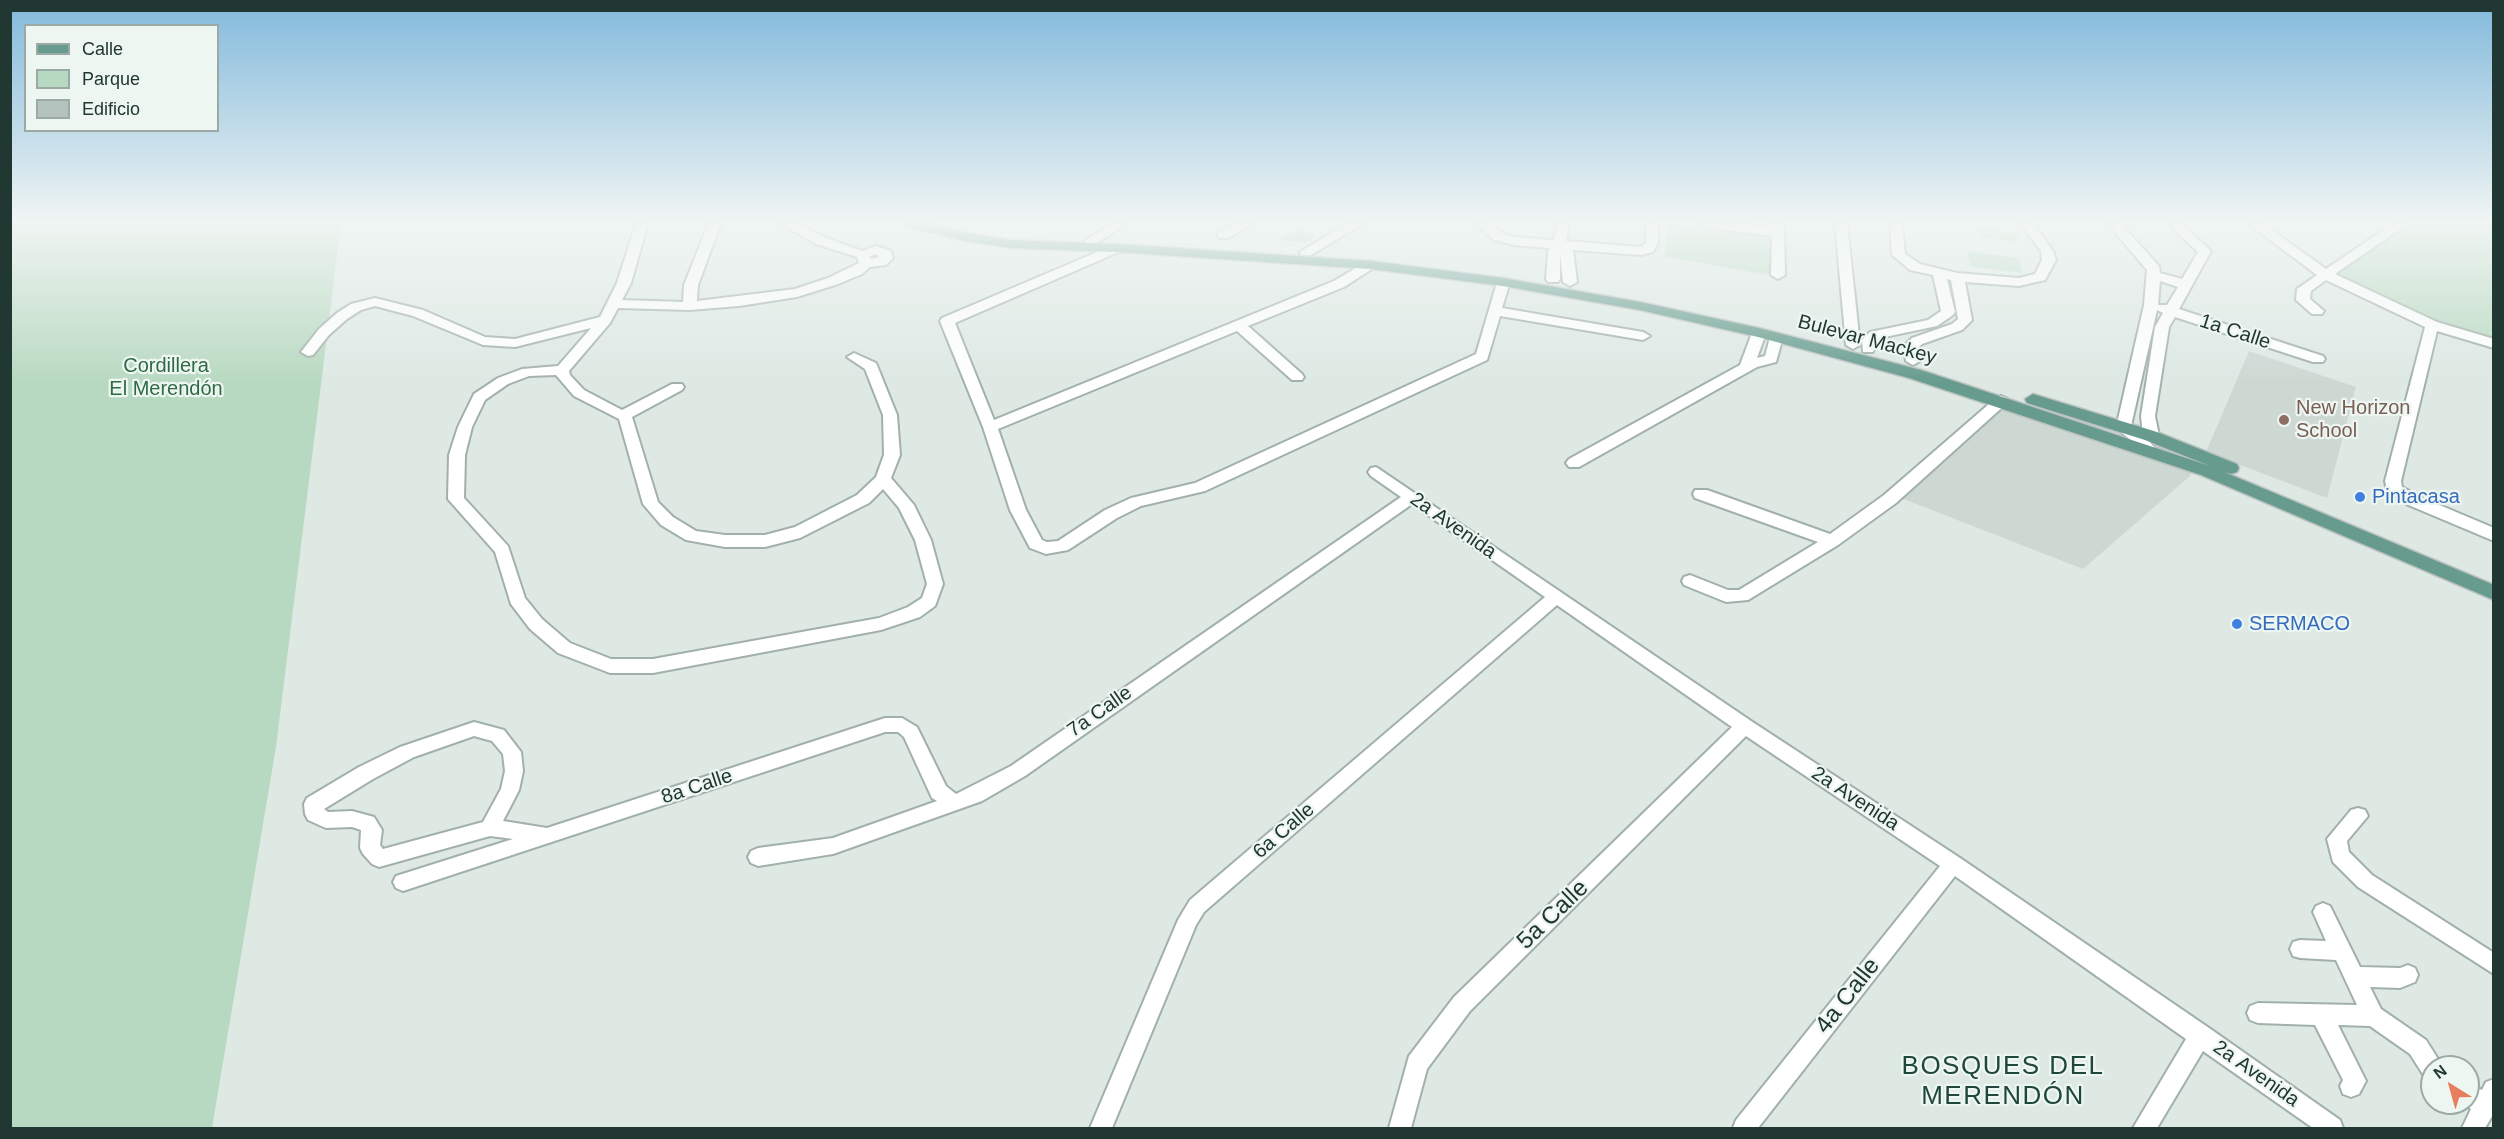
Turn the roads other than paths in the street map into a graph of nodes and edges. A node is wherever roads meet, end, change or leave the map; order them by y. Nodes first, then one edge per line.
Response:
1 (626, 276) edge
2 (694, 276) edge
3 (845, 276) edge
4 (1051, 276) edge
5 (1354, 276) edge
6 (1455, 276) edge
7 (1527, 276) edge
8 (1570, 276) edge
9 (1850, 276) edge
10 (1940, 276) edge
11 (1952, 276) edge
12 (2040, 276) edge
13 (2154, 276) edge
14 (2158, 276) edge
15 (2192, 276) edge
16 (2324, 276) edge
17 (2328, 276) edge
18 (1957, 277) junction
19 (1553, 279) joint
20 (1503, 282) junction
21 (1570, 282) junction
22 (2187, 285) junction
23 (614, 304) junction
24 (2151, 305) junction
25 (690, 306) junction
26 (1495, 311) junction
27 (2317, 311) dead end
28 (2172, 312) junction
29 (605, 320) junction
30 (1239, 325) junction
31 (2432, 325) junction
32 (2146, 326) junction
33 (2162, 331) junction
34 (1759, 333) junction
35 (1780, 334) junction
36 (1643, 336) dead end
37 (2493, 344) edge
38 (1861, 347) junction
39 (308, 352) dead end
40 (2140, 352) junction
41 (854, 357) dead end
42 (2318, 359) dead end
43 (1913, 361) junction
44 (1746, 368) junction
45 (562, 370) junction
46 (2157, 373) junction
47 (1297, 377) dead end
48 (677, 387) dead end
49 (2001, 401) junction
50 (624, 415) junction
51 (990, 427) junction
52 (2123, 428) junction
53 (2150, 444) junction
54 (1574, 463) dead end
55 (1376, 472) dead end
56 (883, 479) junction
57 (1701, 494) dead end
58 (1411, 497) junction
59 (2493, 535) edge
60 (1832, 541) junction
61 (2493, 579) edge
62 (1690, 581) dead end
63 (2493, 592) edge
64 (1556, 597) junction
65 (1745, 726) junction
66 (953, 802) junction
67 (2358, 816) dead end
68 (490, 828) junction
69 (547, 836) junction
70 (758, 857) dead end
71 (1953, 864) junction
72 (403, 882) dead end
73 (2322, 912) dead end
74 (2300, 949) dead end
75 (2342, 951) junction
76 (2493, 965) edge
77 (2408, 975) dead end
78 (2354, 977) junction
79 (2258, 1013) dead end
80 (2321, 1015) junction
81 (2373, 1016) junction
82 (2201, 1035) junction
83 (2423, 1055) edge
84 (2351, 1086) dead end
85 (2487, 1103) edge
86 (1101, 1128) edge
87 (1400, 1128) edge
88 (1744, 1128) edge
89 (2144, 1128) edge
90 (2332, 1128) edge
91 (2473, 1128) edge

1 - 23 street
2 - 25 street
3 - 25 street
4 - 51 street
5 - 30 street
6 - 20 main road, Bulevar Mackey
7 - 19 main road, Bulevar Mackey
8 - 21 street
9 - 38 street
10 - 38 street
11 - 18 street
12 - 18 street
13 - 24 street
14 - 22 street
15 - 22 street
16 - 27 street
17 - 31 street
18 - 43 street
19 - 21 main road, Bulevar Mackey
20 - 26 street
20 - 34 main road, Bulevar Mackey
21 - 35 main road, Bulevar Mackey
22 - 28 street
23 - 25 street
23 - 29 street
24 - 28 street, 1a Calle
24 - 32 street
26 - 36 street
26 - 51 street
28 - 33 street
28 - 42 street, 1a Calle
29 - 39 street
29 - 45 street
30 - 47 street
30 - 51 street
31 - 37 street
31 - 59 street
32 - 33 street
32 - 40 street
33 - 46 street
34 - 35 main road, Bulevar Mackey
34 - 44 street
35 - 38 main road, Bulevar Mackey
35 - 44 street
35 - 49 main road, Bulevar Mackey
38 - 43 main road, Bulevar Mackey
40 - 46 street
40 - 52 street
41 - 56 street
43 - 52 main road, Bulevar Mackey
44 - 54 street
45 - 50 street
45 - 56 street
46 - 53 street
48 - 50 street
49 - 53 main road, Bulevar Mackey
49 - 60 street
50 - 56 street
52 - 53 main road, Bulevar Mackey
53 - 61 main road, Bulevar Mackey
53 - 63 main road, Bulevar Mackey
55 - 58 street, 2a Avenida
57 - 60 street
58 - 64 street, 2a Avenida
58 - 66 street, 7a Calle
60 - 62 street
64 - 65 street, 2a Avenida
64 - 86 street, 6a Calle
65 - 71 street, 2a Avenida
65 - 87 street, 5a Calle
66 - 69 street, 8a Calle
66 - 70 street, 7a Calle
67 - 76 street
68 - 68 street
68 - 69 street
69 - 72 street, 8a Calle
71 - 82 street, 2a Avenida
71 - 88 street, 4a Calle
73 - 75 street
74 - 75 street
75 - 78 street
77 - 78 street
78 - 81 street
79 - 80 street
80 - 81 street
80 - 84 street
81 - 83 street
82 - 89 street
82 - 90 street, 2a Avenida
85 - 91 street

